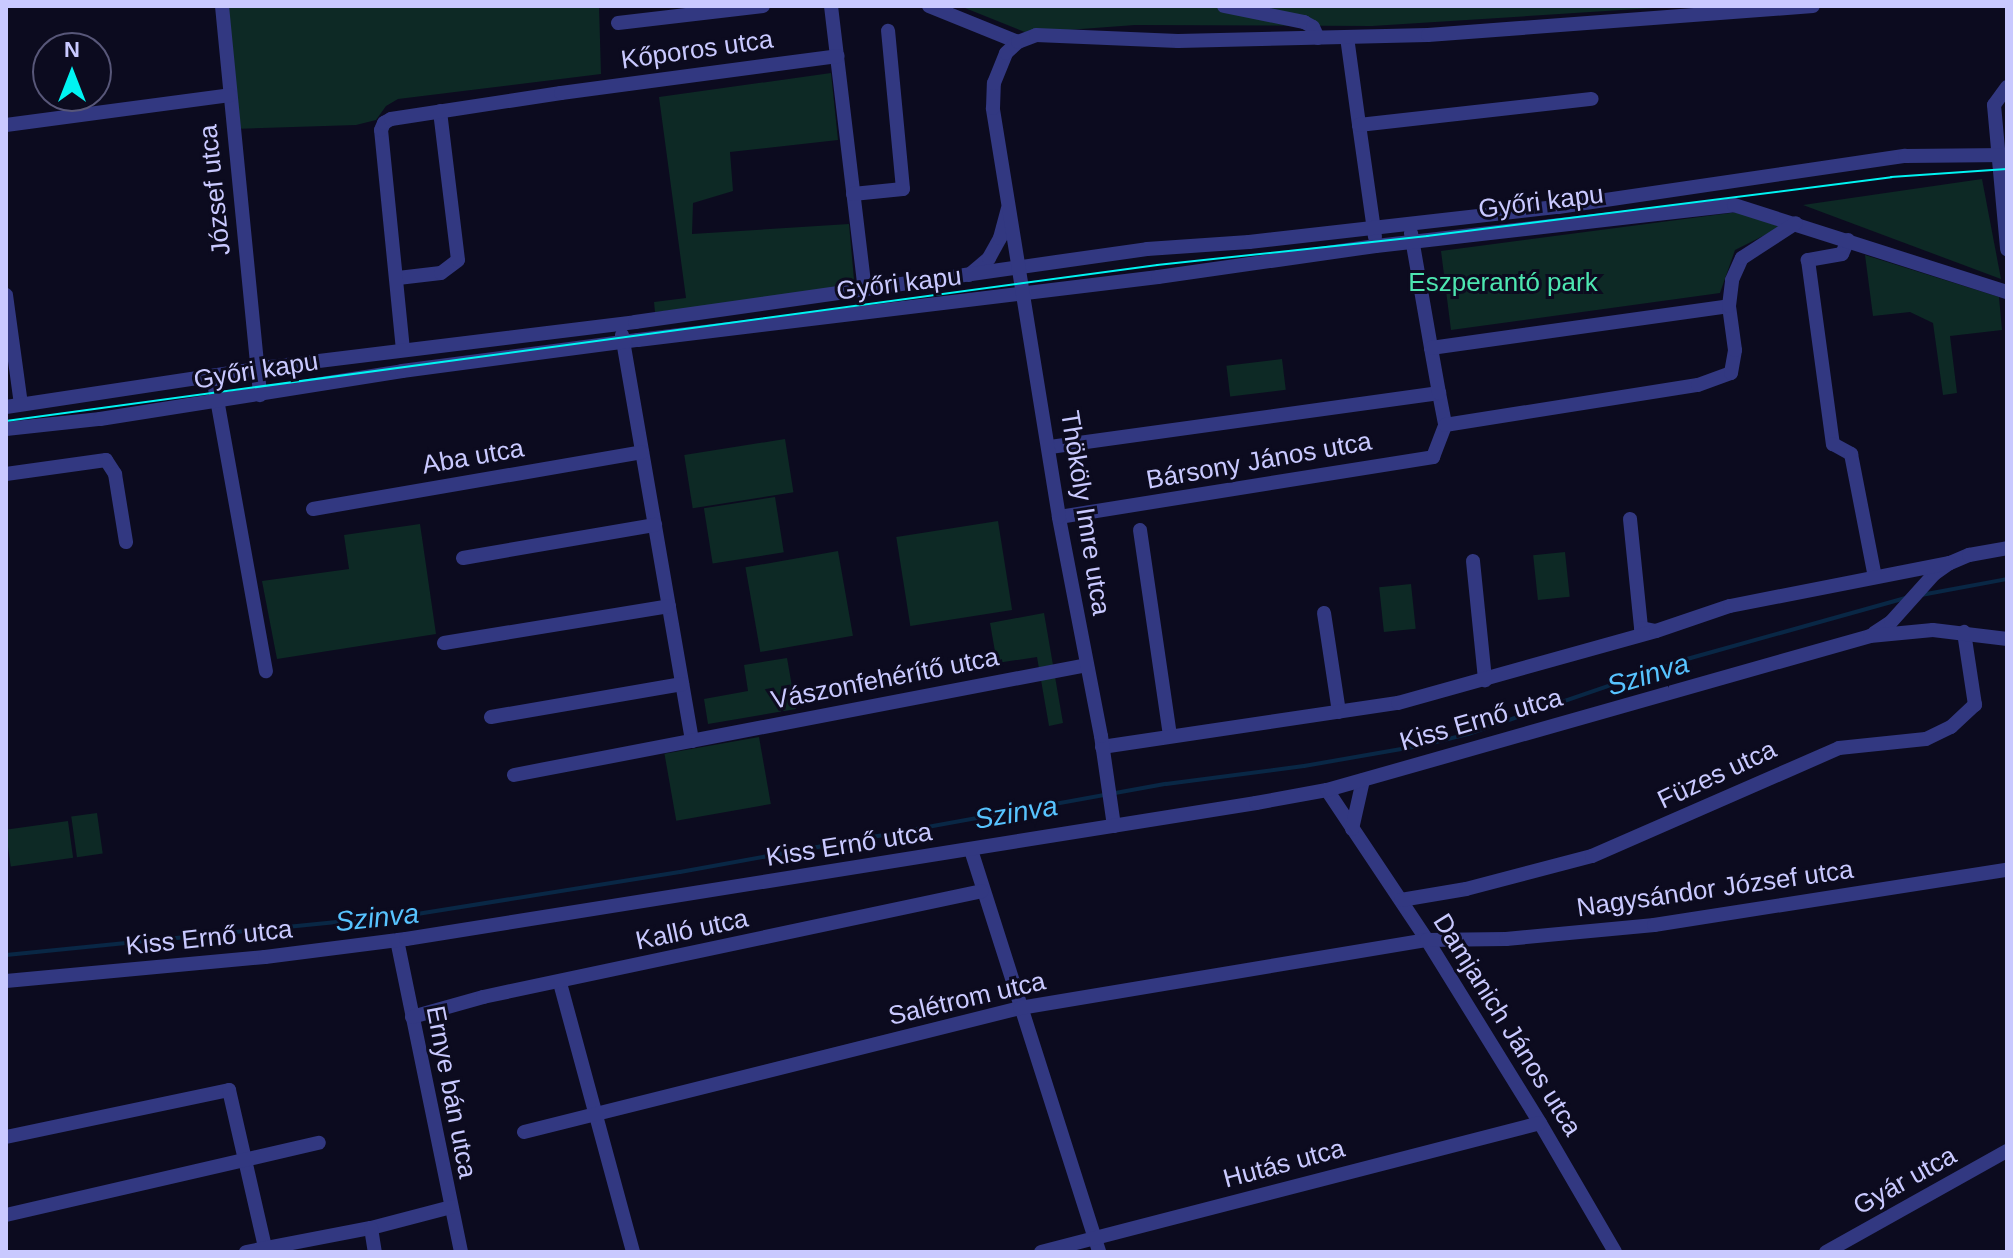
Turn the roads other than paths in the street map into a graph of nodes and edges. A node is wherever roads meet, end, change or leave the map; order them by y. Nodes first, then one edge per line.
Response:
1 (222, 6) edge
2 (763, 6) edge
3 (831, 6) edge
4 (929, 6) edge
5 (1224, 6) edge
6 (1813, 6) edge
7 (618, 23) dead end
8 (888, 31) dead end
9 (1347, 37) junction
10 (1318, 38) junction
11 (1018, 42) junction
12 (838, 56) junction
13 (2007, 87) edge
14 (230, 95) junction
15 (1592, 99) dead end
16 (440, 111) junction
17 (6, 125) edge
18 (1359, 125) junction
19 (2004, 155) edge
20 (853, 194) junction
21 (1009, 207) junction
22 (1796, 223) junction
23 (1410, 224) junction
24 (1374, 228) junction
25 (1848, 240) junction
26 (1412, 242) junction
27 (1376, 246) junction
28 (2007, 249) edge
29 (1021, 268) junction
30 (969, 275) junction
31 (398, 278) junction
32 (865, 290) junction
33 (2007, 292) edge
34 (1025, 294) junction
35 (6, 295) edge
36 (1729, 306) junction
37 (620, 323) junction
38 (623, 342) junction
39 (1431, 348) junction
40 (403, 350) junction
41 (257, 370) junction
42 (213, 377) junction
43 (1439, 393) junction
44 (260, 395) junction
45 (218, 401) junction
46 (13, 406) edge
47 (1445, 425) junction
48 (6, 429) edge
49 (1050, 447) junction
50 (642, 452) junction
51 (6, 474) edge
52 (313, 509) dead end
53 (1059, 517) junction
54 (1630, 519) dead end
55 (655, 525) junction
56 (1140, 530) dead end
57 (126, 542) dead end
58 (2007, 548) edge
59 (463, 558) dead end
60 (1473, 561) dead end
61 (1950, 563) junction
62 (1875, 577) junction
63 (669, 606) junction
64 (1324, 613) dead end
65 (1656, 631) junction
66 (1964, 632) junction
67 (1870, 636) junction
68 (2007, 639) edge
69 (444, 643) dead end
70 (1087, 665) junction
71 (266, 671) dead end
72 (1485, 680) junction
73 (682, 684) junction
74 (1339, 712) junction
75 (491, 717) dead end
76 (1170, 736) junction
77 (692, 741) junction
78 (1102, 747) junction
79 (514, 775) dead end
80 (1363, 780) junction
81 (1327, 790) junction
82 (1114, 826) junction
83 (1352, 829) junction
84 (971, 850) junction
85 (2007, 870) edge
86 (982, 891) junction
87 (1401, 900) junction
88 (397, 940) junction
89 (1427, 940) junction
90 (6, 981) edge
91 (560, 983) junction
92 (1020, 1008) junction
93 (412, 1017) junction
94 (596, 1114) junction
95 (1540, 1123) junction
96 (524, 1132) dead end
97 (6, 1137) edge
98 (319, 1143) dead end
99 (2007, 1151) edge
100 (246, 1162) junction
101 (451, 1207) junction
102 (6, 1215) edge
103 (371, 1228) junction
104 (1097, 1245) edge
105 (265, 1250) edge
106 (246, 1252) edge
107 (375, 1252) edge
108 (461, 1252) edge
109 (633, 1252) edge
110 (1041, 1252) edge
111 (1615, 1252) edge
112 (1826, 1252) edge

1 - 14 street, József utca
2 - 7 street, Kőporos utca
3 - 12 street
4 - 11 street
5 - 10 street
6 - 9 street
8 - 20 street
9 - 10 street
9 - 18 street
10 - 11 street
11 - 21 street, Thököly Imre utca
12 - 16 street, Kőporos utca
12 - 20 street
13 - 19 street
14 - 17 street
14 - 41 street, József utca
15 - 18 street
16 - 31 street
16 - 31 street
18 - 24 street
19 - 23 street, Győri kapu
19 - 28 street
20 - 32 street
21 - 29 street, Thököly Imre utca
21 - 30 street, Thököly Imre utca
22 - 25 street, Győri kapu
22 - 26 street, Győri kapu
22 - 36 street
23 - 24 street, Győri kapu
23 - 26 street
24 - 27 street
24 - 29 street, Győri kapu
25 - 33 street, Győri kapu
25 - 62 street
26 - 27 street, Győri kapu
26 - 39 street
27 - 34 street, Győri kapu
29 - 30 street, Győri kapu
29 - 34 street, Thököly Imre utca
30 - 32 street, Győri kapu
31 - 40 street
32 - 37 street, Győri kapu
34 - 38 street, Győri kapu
34 - 49 street, Thököly Imre utca
35 - 46 street
36 - 39 street
36 - 47 street
37 - 38 street
37 - 40 street, Győri kapu
38 - 44 street, Győri kapu
38 - 50 street
39 - 43 street
40 - 41 street, Győri kapu
41 - 42 street, Győri kapu
41 - 44 street, József utca
42 - 45 street
42 - 46 street, Győri kapu
43 - 47 street
43 - 49 street, Bársony János utca
44 - 45 street, Győri kapu
45 - 48 street, Győri kapu
45 - 71 street
47 - 53 street, Bársony János utca
49 - 53 street, Thököly Imre utca
50 - 52 street, Aba utca
50 - 55 street
51 - 57 street
53 - 70 street, Thököly Imre utca
54 - 65 street
55 - 59 street
55 - 63 street
56 - 76 street
58 - 61 street
60 - 72 street
61 - 62 street
61 - 67 street, Kiss Ernő utca
62 - 65 street
63 - 69 street
63 - 73 street
64 - 74 street
65 - 72 street
66 - 67 street, Kiss Ernő utca
66 - 68 street, Kiss Ernő utca
66 - 87 street, Füzes utca
67 - 80 street, Kiss Ernő utca
70 - 77 street, Vászonfehérítő utca
70 - 78 street, Thököly Imre utca
72 - 74 street
73 - 75 street
73 - 77 street
74 - 76 street
76 - 78 street
77 - 79 street
78 - 82 street, Thököly Imre utca
80 - 81 street, Kiss Ernő utca
80 - 83 street
81 - 82 street, Kiss Ernő utca
81 - 83 street, Damjanich János utca
82 - 84 street, Kiss Ernő utca
83 - 87 street, Damjanich János utca
84 - 86 street
84 - 88 street, Kiss Ernő utca
85 - 89 street, Nagysándor József utca
86 - 91 street, Kalló utca
86 - 92 street
87 - 89 street, Damjanich János utca
88 - 90 street, Kiss Ernő utca
88 - 93 street, Ernye bán utca
89 - 92 street, Salétrom utca
89 - 95 street, Damjanich János utca
91 - 93 street, Kalló utca
91 - 94 street
92 - 94 street, Salétrom utca
92 - 104 street
93 - 101 street, Ernye bán utca
94 - 96 street, Salétrom utca
94 - 109 street
95 - 104 street, Hutás utca
95 - 111 street, Damjanich János utca
97 - 100 street
98 - 100 street
99 - 112 street, Gyár utca
100 - 102 street
100 - 105 street
101 - 103 street
101 - 108 street, Ernye bán utca
103 - 105 street
103 - 107 street
104 - 110 street, Hutás utca
105 - 106 street

